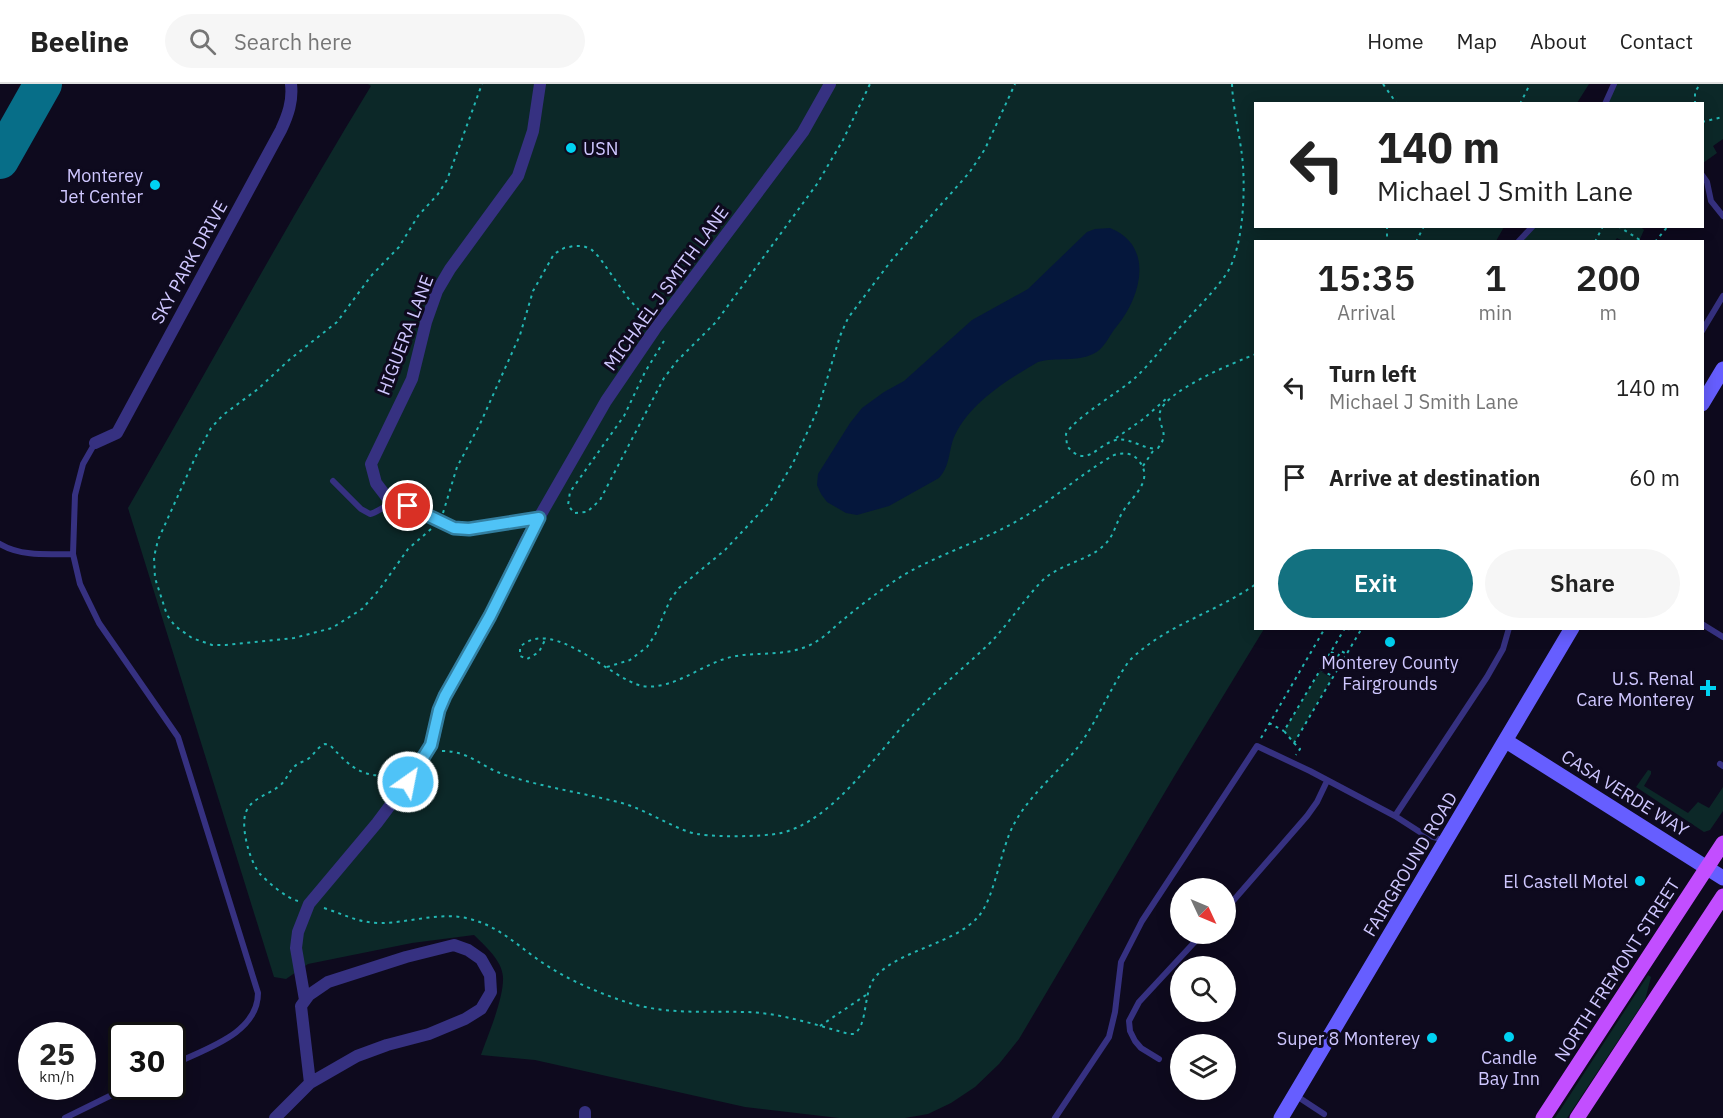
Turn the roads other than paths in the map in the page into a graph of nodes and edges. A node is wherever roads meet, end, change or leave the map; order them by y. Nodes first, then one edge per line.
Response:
1 (291, 84) edge
2 (540, 84) edge
3 (830, 84) edge
4 (1614, 84) edge
5 (1606, 102) edge
6 (1704, 178) edge
7 (1723, 216) edge
8 (1531, 228) edge
9 (1520, 240) edge
10 (1723, 296) edge
11 (1704, 328) edge
12 (1721, 376) edge
13 (1704, 401) edge
14 (95, 443) joint
15 (333, 481) dead end
16 (392, 504) junction
17 (539, 518) junction
18 (0, 544) edge
19 (73, 554) junction
20 (1704, 625) edge
21 (1508, 630) edge
22 (1571, 630) edge
23 (1723, 638) edge
24 (1506, 741) junction
25 (1327, 781) junction
26 (1395, 816) junction
27 (1446, 841) junction
28 (1723, 843) edge
29 (1707, 867) junction
30 (1723, 878) edge
31 (1723, 896) edge
32 (1236, 898) edge
33 (1193, 944) edge
34 (305, 1000) junction
35 (186, 1058) edge
36 (1159, 1059) dead end
37 (310, 1083) junction
38 (1295, 1095) junction
39 (108, 1097) edge
40 (1324, 1114) dead end
41 (65, 1118) edge
42 (275, 1118) edge
43 (1055, 1118) edge
44 (1281, 1118) edge
45 (1544, 1118) edge
46 (1577, 1118) edge

1 - 14 street, SKY PARK DRIVE
2 - 16 street, HIGUERA LANE
3 - 17 street, MICHAEL J SMITH LANE
4 - 5 lane
6 - 7 lane
8 - 9 lane
10 - 11 lane
12 - 13 street
14 - 19 lane
15 - 16 lane
16 - 17 lane
17 - 34 street, MICHAEL J SMITH LANE
18 - 19 lane
19 - 35 lane
20 - 23 lane
21 - 26 lane
22 - 24 street, FAIRGROUND ROAD
24 - 27 street, FAIRGROUND ROAD
24 - 29 street, CASA VERDE WAY
25 - 26 lane
25 - 32 lane
25 - 43 lane
26 - 27 lane
27 - 38 street, FAIRGROUND ROAD
28 - 29 main road, NORTH FREMONT STREET
29 - 30 street, CASA VERDE WAY
29 - 45 main road, NORTH FREMONT STREET
31 - 46 main road
33 - 36 lane
34 - 37 street, MICHAEL J SMITH LANE
34 - 37 street
37 - 42 street
38 - 40 lane
38 - 44 street, FAIRGROUND ROAD
39 - 41 lane

